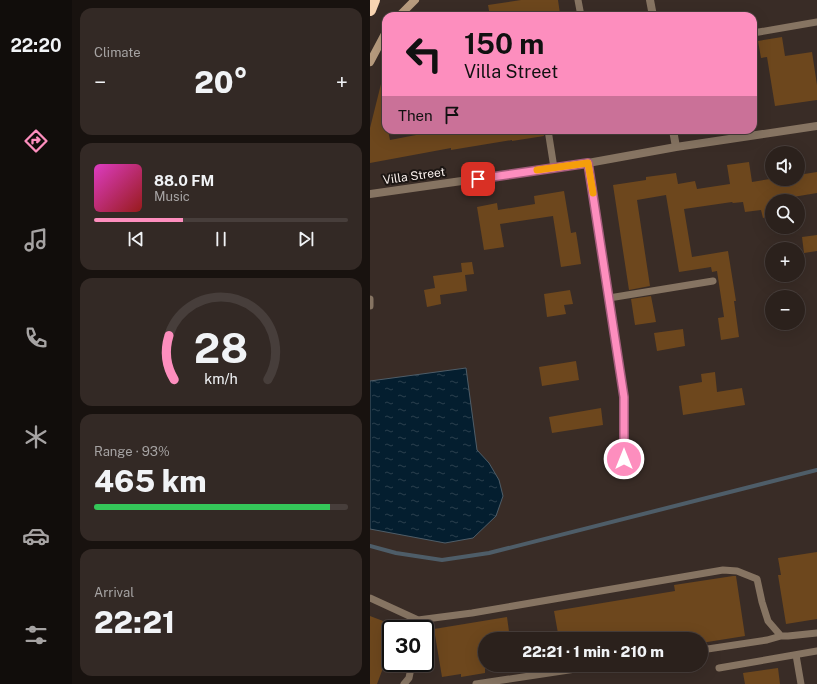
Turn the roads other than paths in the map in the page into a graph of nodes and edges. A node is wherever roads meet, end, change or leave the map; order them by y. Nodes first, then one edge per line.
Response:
1 (374, 0) edge
2 (415, 0) edge
3 (578, 0) edge
4 (650, 0) edge
5 (370, 10) edge
6 (403, 12) edge
7 (580, 12) edge
8 (652, 12) edge
9 (817, 22) edge
10 (757, 32) edge
11 (382, 40) edge
12 (370, 62) edge
13 (817, 126) edge
14 (549, 134) edge
15 (673, 134) edge
16 (676, 147) junction
17 (588, 163) junction
18 (554, 168) junction
19 (370, 194) edge
20 (713, 281) dead end
21 (609, 298) junction
22 (624, 459) dead end
23 (370, 598) edge
24 (418, 620) joint
25 (817, 633) edge
26 (782, 636) junction
27 (708, 649) edge
28 (817, 651) edge
29 (796, 654) junction
30 (719, 668) dead end
31 (410, 672) edge
32 (556, 672) edge
33 (404, 684) edge
34 (476, 684) edge
35 (801, 684) edge

1 - 5 highway
2 - 6 main road
3 - 7 lane
4 - 8 street
9 - 10 lane
11 - 12 main road
13 - 16 street, Villa Street
14 - 18 lane
15 - 16 street
16 - 17 street, Villa Street
17 - 18 street, Villa Street
17 - 21 street
18 - 19 street, Villa Street
20 - 21 lane
21 - 22 street
23 - 24 lane
24 - 26 lane
25 - 26 lane
26 - 27 lane
28 - 29 lane
29 - 30 lane
29 - 35 lane
31 - 33 lane
32 - 34 lane

